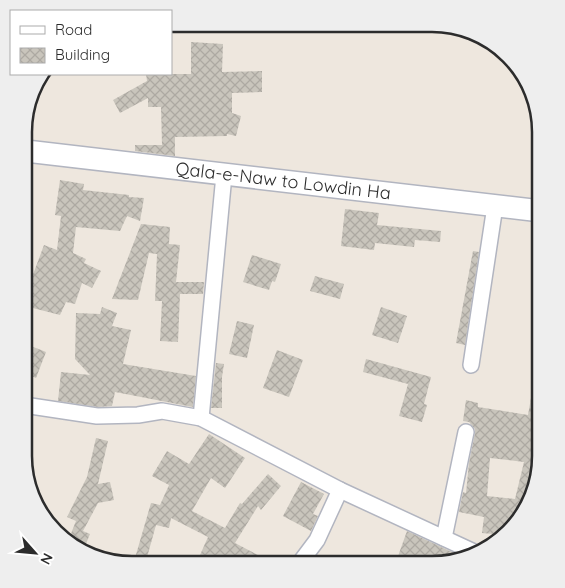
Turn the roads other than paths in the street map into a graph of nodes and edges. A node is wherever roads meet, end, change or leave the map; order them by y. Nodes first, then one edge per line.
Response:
1 (32, 152) edge
2 (224, 175) junction
3 (495, 206) junction
4 (532, 210) edge
5 (471, 366) dead end
6 (33, 405) edge
7 (201, 418) junction
8 (466, 432) dead end
9 (340, 490) junction
10 (444, 538) junction
11 (467, 549) edge
12 (306, 555) edge

1 - 2 main road, Qala-e-Naw to Lowdin Ha
2 - 3 main road, Qala-e-Naw to Lowdin Ha
2 - 7 street
3 - 4 main road, Qala-e-Naw to Lowdin Ha
3 - 5 street
6 - 7 street
7 - 9 street
8 - 10 street
9 - 10 street
9 - 12 street
10 - 11 street

